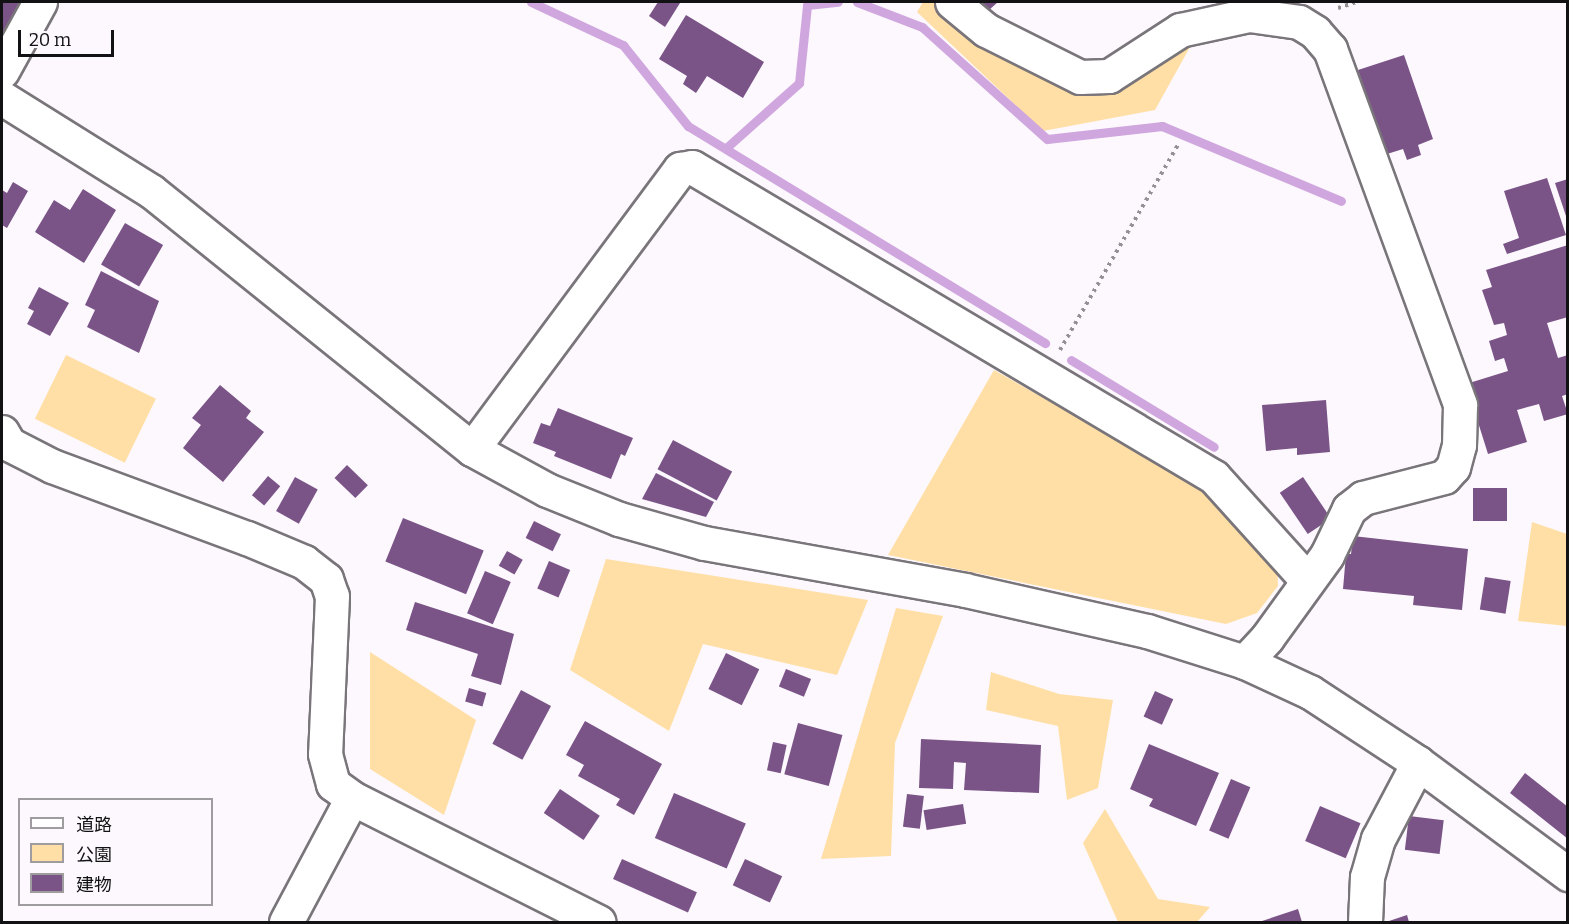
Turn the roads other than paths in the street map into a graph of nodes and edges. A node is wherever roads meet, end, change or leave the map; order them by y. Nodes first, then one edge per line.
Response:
1 (40, 2) edge
2 (952, 2) edge
3 (2, 72) edge
4 (2, 98) edge
5 (2, 432) edge
6 (472, 449) junction
7 (1307, 580) junction
8 (1245, 662) junction
9 (1418, 763) junction
10 (352, 798) junction
11 (1568, 874) edge
12 (286, 922) edge
13 (599, 922) edge
14 (1365, 922) edge

1 - 3 street
2 - 7 street
4 - 6 street
5 - 10 street
6 - 7 street
6 - 8 street
7 - 8 street
8 - 9 street
9 - 11 street
9 - 14 street
10 - 12 street
10 - 13 street

